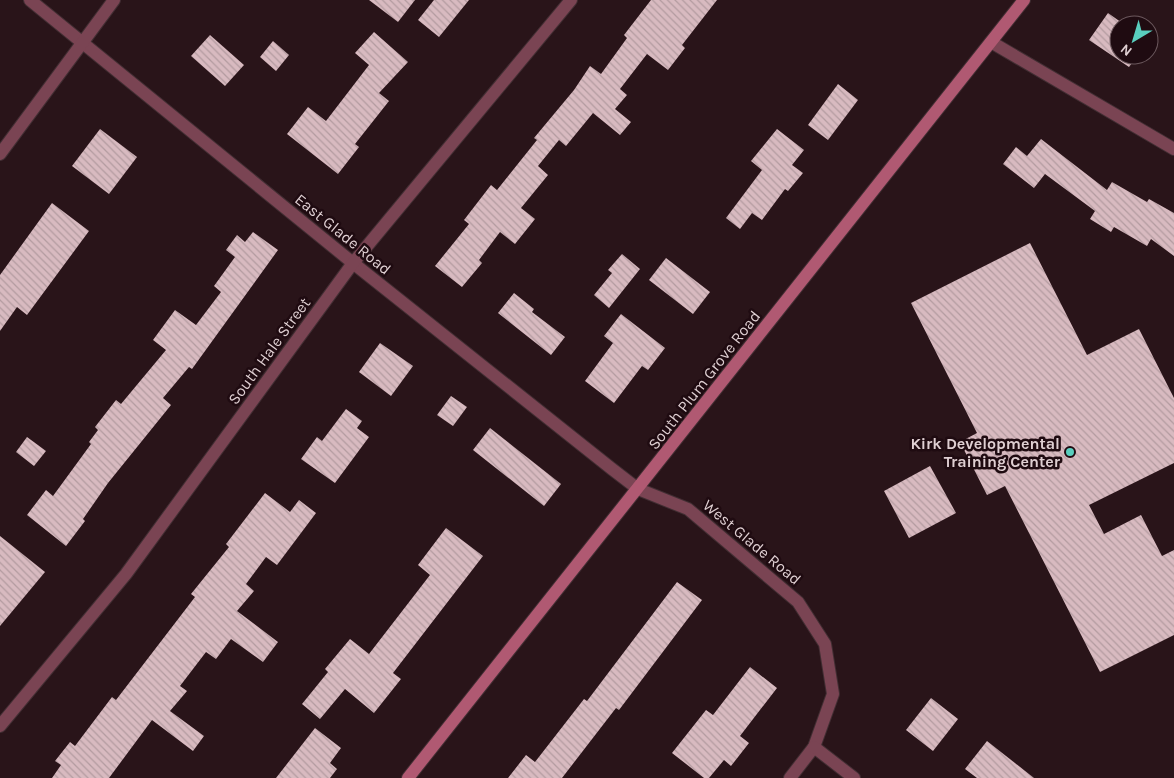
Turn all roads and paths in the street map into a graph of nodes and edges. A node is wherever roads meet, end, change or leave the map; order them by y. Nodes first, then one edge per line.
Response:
1 (30, 0) edge
2 (114, 0) edge
3 (571, 0) edge
4 (1024, 0) edge
5 (82, 42) junction
6 (990, 42) junction
7 (1174, 149) edge
8 (0, 154) edge
9 (353, 263) junction
10 (638, 489) junction
11 (0, 726) edge
12 (814, 747) junction
13 (408, 778) edge
14 (790, 778) edge
15 (854, 778) edge

1 - 5 street, East Glade Road
2 - 5 street
3 - 9 street, South Hale Street
4 - 6 main road, South Plum Grove Road
5 - 8 street
5 - 9 street, East Glade Road
6 - 7 street
6 - 10 main road, South Plum Grove Road
9 - 10 street, East Glade Road
9 - 11 street, South Hale Street
10 - 12 street, West Glade Road
10 - 13 main road, South Plum Grove Road
12 - 14 street
12 - 15 street

